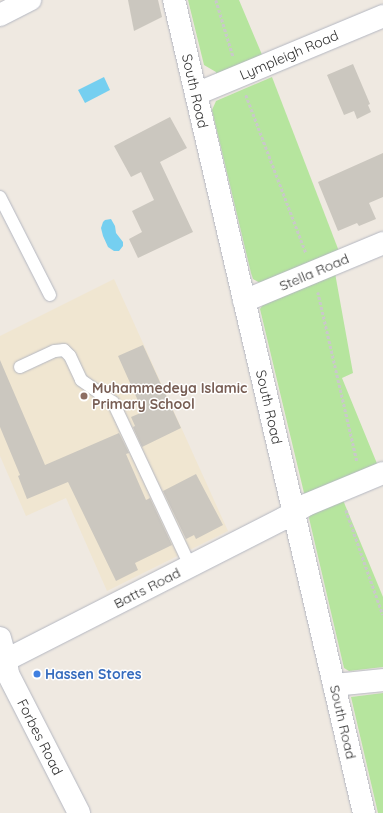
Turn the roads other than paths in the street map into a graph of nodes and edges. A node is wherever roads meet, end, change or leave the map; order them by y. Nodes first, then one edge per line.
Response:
1 (30, 0) edge
2 (174, 0) edge
3 (0, 15) edge
4 (383, 16) edge
5 (196, 94) junction
6 (0, 197) edge
7 (383, 243) edge
8 (50, 295) dead end
9 (244, 301) junction
10 (20, 367) dead end
11 (383, 473) edge
12 (294, 512) junction
13 (190, 566) junction
14 (0, 638) edge
15 (3, 662) edge
16 (383, 680) edge
17 (334, 685) junction
18 (79, 813) edge
19 (364, 813) edge

1 - 3 street
2 - 5 street, South Road
4 - 5 street, Lympleigh Road
5 - 9 street, South Road
6 - 8 lane
7 - 9 street, Stella Road
9 - 12 street, South Road
10 - 13 lane
11 - 12 street, Batts Road
12 - 13 street, Batts Road
12 - 17 street, South Road
13 - 15 street, Batts Road
14 - 15 street, Forbes Road
15 - 18 street, Forbes Road
16 - 17 street
17 - 19 street, South Road

